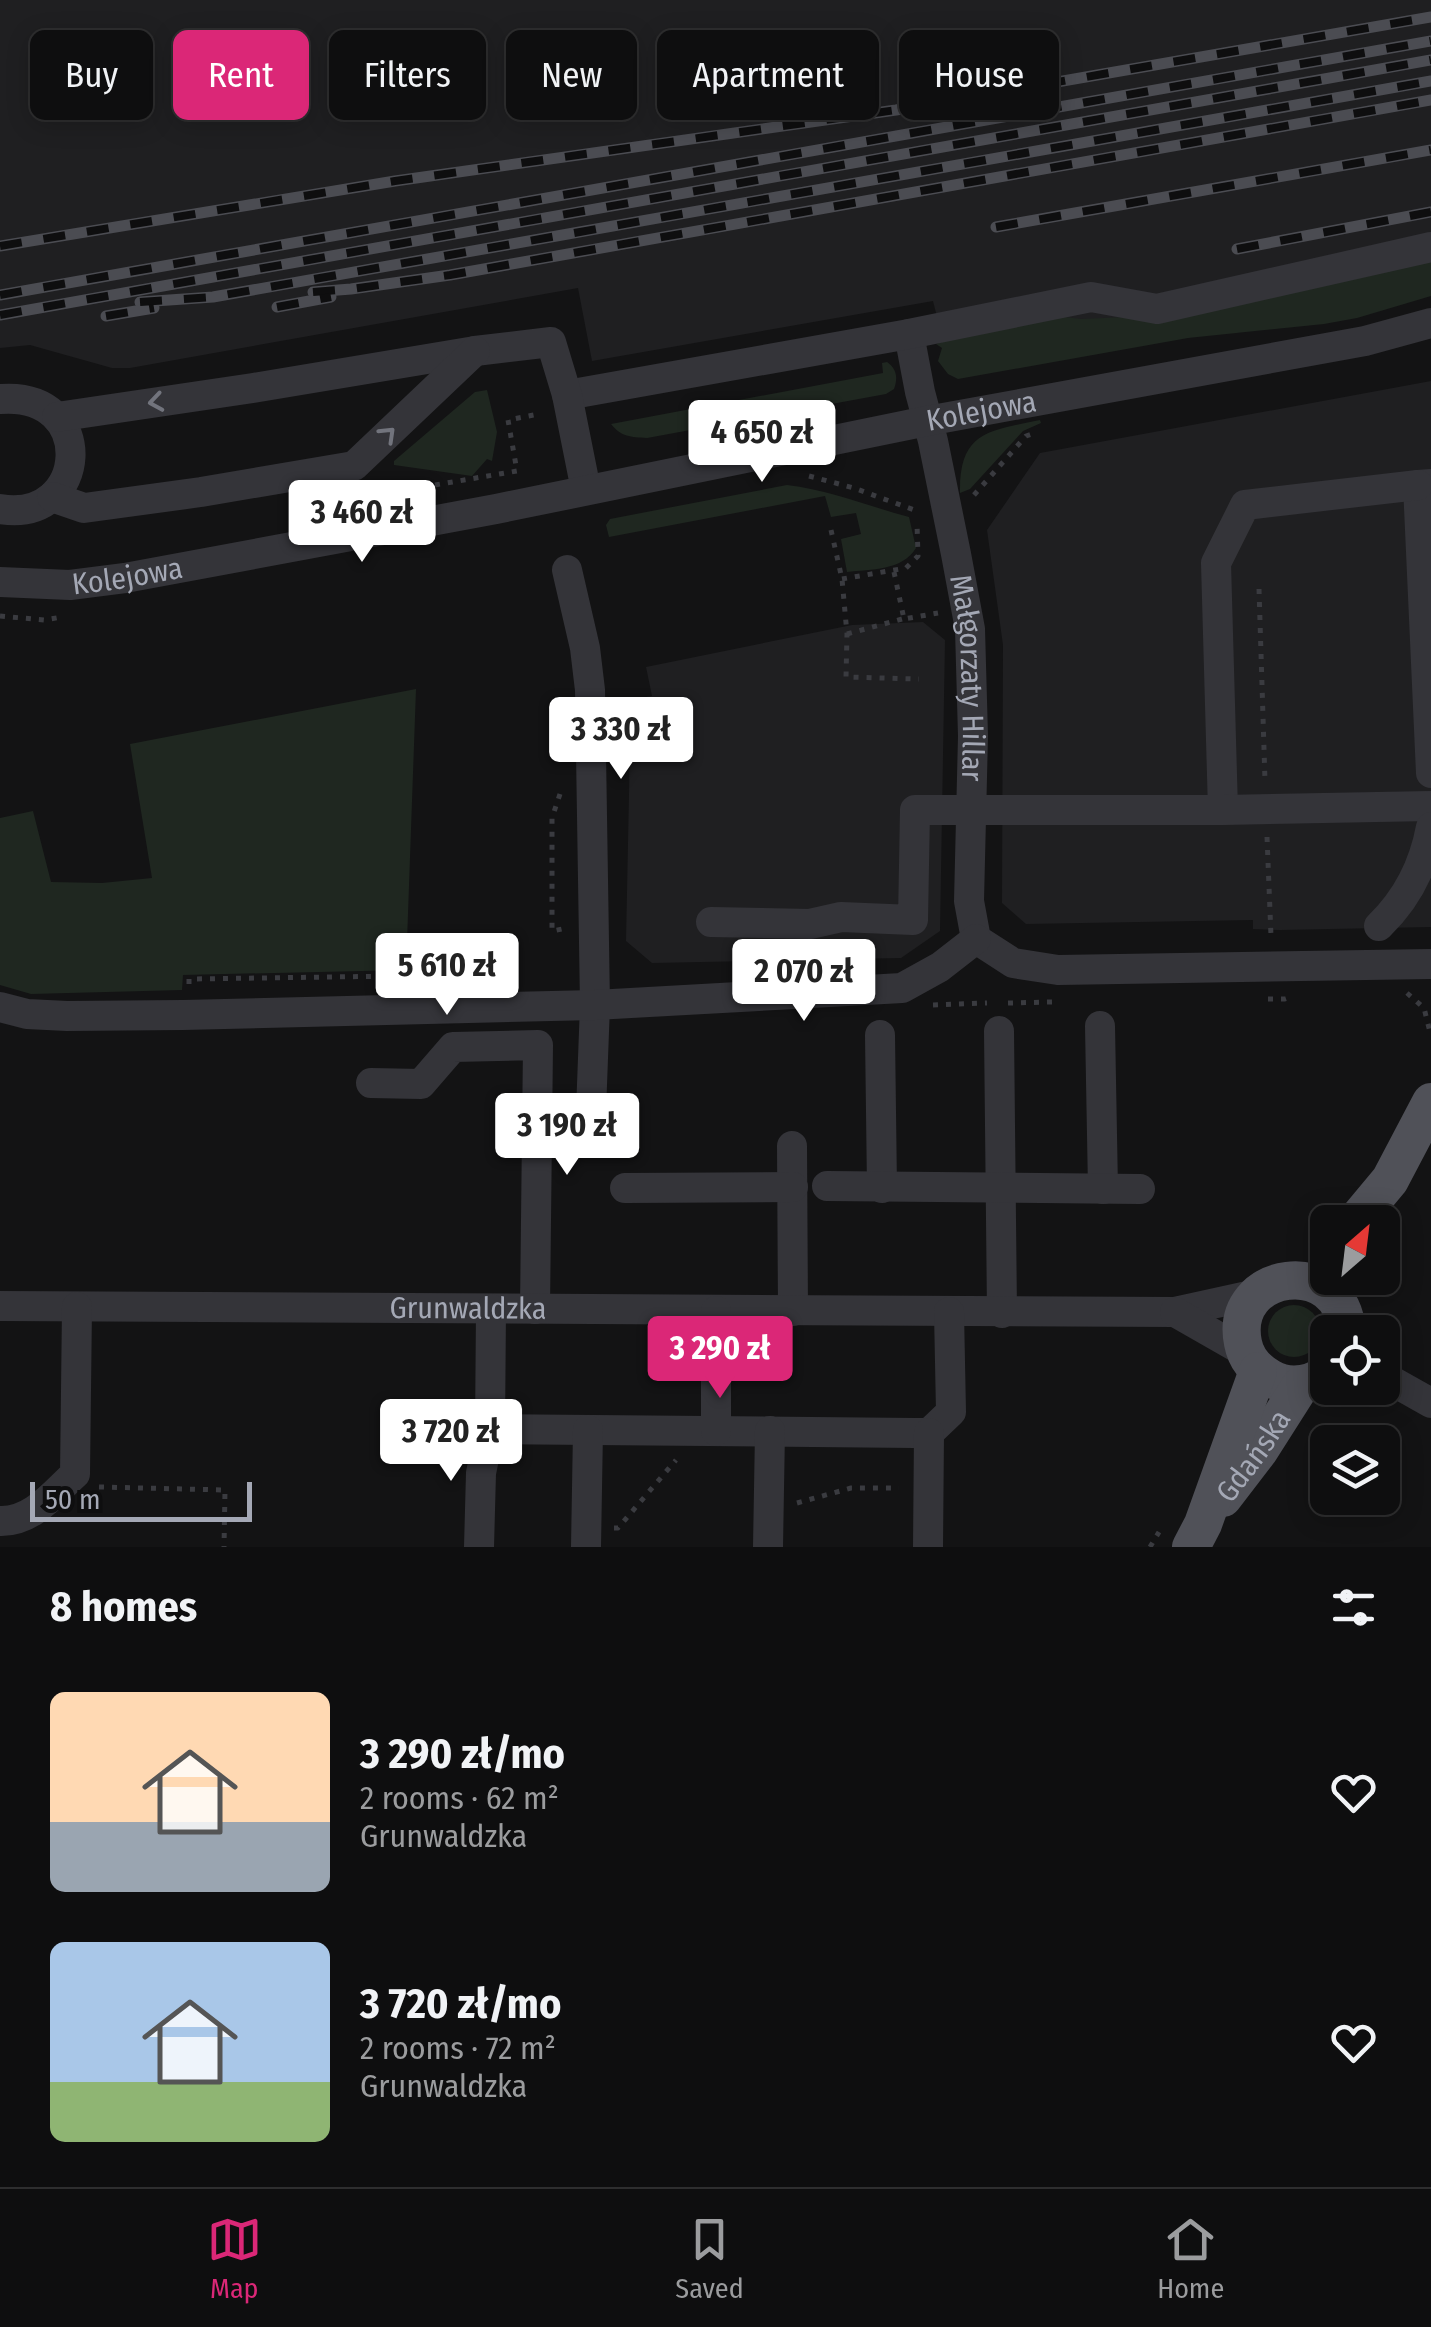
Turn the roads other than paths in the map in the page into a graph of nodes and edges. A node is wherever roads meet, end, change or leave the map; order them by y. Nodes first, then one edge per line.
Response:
1 (1431, 247) edge
2 (1431, 322) edge
3 (910, 334) junction
4 (475, 351) junction
5 (567, 396) junction
6 (0, 399) edge
7 (57, 417) junction
8 (927, 421) junction
9 (1425, 485) edge
10 (586, 490) junction
11 (52, 497) junction
12 (0, 509) edge
13 (566, 570) dead end
14 (0, 582) edge
15 (1431, 773) edge
16 (1431, 806) edge
17 (1224, 810) junction
18 (971, 811) junction
19 (1431, 828) edge
20 (711, 922) dead end
21 (1379, 926) dead end
22 (976, 938) junction
23 (1431, 964) edge
24 (595, 1005) junction
25 (0, 1008) edge
26 (1100, 1026) dead end
27 (999, 1031) dead end
28 (880, 1035) dead end
29 (371, 1083) dead end
30 (1431, 1102) edge
31 (590, 1138) dead end
32 (792, 1146) dead end
33 (1390, 1180) junction
34 (827, 1186) dead end
35 (792, 1187) junction
36 (625, 1188) dead end
37 (882, 1188) junction
38 (1000, 1188) junction
39 (1102, 1189) junction
40 (1140, 1189) dead end
41 (1369, 1205) edge
42 (1383, 1205) edge
43 (1310, 1272) edge
44 (1257, 1294) junction
45 (1332, 1295) edge
46 (0, 1306) edge
47 (76, 1306) junction
48 (491, 1309) junction
49 (535, 1310) junction
50 (716, 1311) junction
51 (793, 1312) junction
52 (949, 1312) junction
53 (1002, 1312) junction
54 (1175, 1312) junction
55 (1349, 1314) edge
56 (1252, 1362) junction
57 (1310, 1378) edge
58 (1400, 1384) edge
59 (1310, 1389) edge
60 (1431, 1403) edge
61 (490, 1428) junction
62 (588, 1430) junction
63 (716, 1431) junction
64 (770, 1431) junction
65 (928, 1433) junction
66 (0, 1521) edge
67 (1197, 1536) edge
68 (586, 1538) edge
69 (479, 1547) edge
70 (768, 1547) edge
71 (928, 1547) edge

1 - 3 street
2 - 8 street, Kolejowa
3 - 5 street
3 - 8 street, Małgorzaty Hillar
4 - 5 street
4 -> 7 street
11 -> 4 street
5 - 10 street
6 - 7 street
7 - 11 street
8 - 10 street, Kolejowa
8 - 18 street, Małgorzaty Hillar
9 - 15 street
9 - 17 street
10 - 14 street, Kolejowa
11 - 12 street
13 - 24 street
16 - 17 street
17 - 18 street
18 - 20 street
18 - 22 street, Małgorzaty Hillar
19 - 21 street
22 - 23 street
22 - 24 street
24 - 25 street
24 - 31 street
26 - 39 street
27 - 38 street
28 - 37 street
29 - 49 street
30 - 33 main road
32 - 35 street
33 - 41 main road
33 - 42 main road
34 - 37 street
35 - 36 street
35 - 51 street
37 - 38 street
38 - 39 street
38 - 53 street
39 - 40 street
43 - 44 main road
44 - 54 street, Grunwaldzka
44 - 56 main road, Gdańska
45 - 55 main road
46 - 47 street, Grunwaldzka
47 - 48 street, Grunwaldzka
47 - 66 street
48 - 49 street, Grunwaldzka
48 - 61 street
49 - 50 street, Grunwaldzka
50 - 51 street, Grunwaldzka
50 - 63 street
51 - 52 street, Grunwaldzka
52 - 53 street, Grunwaldzka
52 - 65 street
53 - 54 street, Grunwaldzka
54 - 56 street, Grunwaldzka
56 - 57 main road
56 - 67 main road, Gdańska
58 - 60 street
59 - 67 main road, Gdańska
61 - 62 street
61 - 69 street
62 - 63 street
62 - 68 street
63 - 64 street
64 - 65 street
64 - 70 street
65 - 71 street

